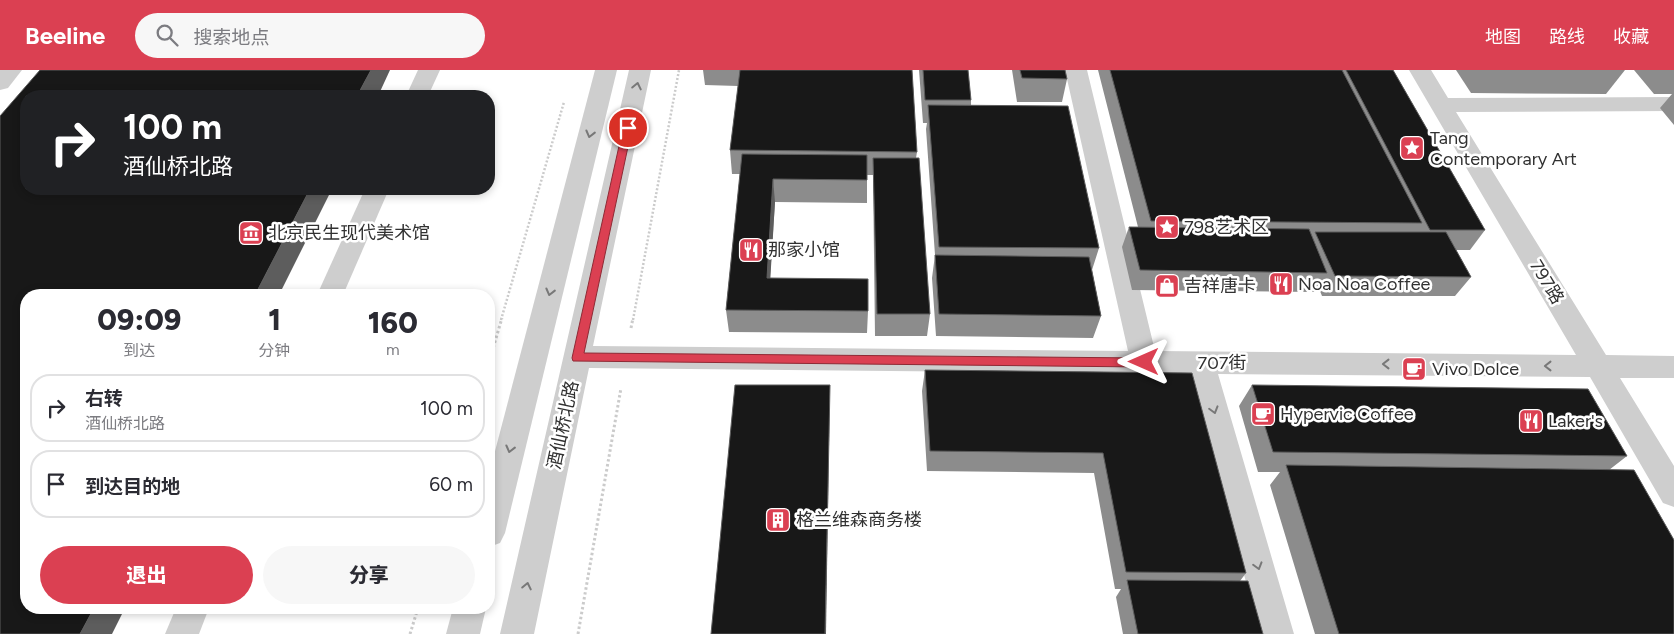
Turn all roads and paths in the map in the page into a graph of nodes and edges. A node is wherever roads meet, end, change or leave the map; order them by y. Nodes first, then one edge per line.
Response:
1 (11, 70) edge
2 (429, 70) edge
3 (606, 70) edge
4 (640, 70) edge
5 (1076, 70) edge
6 (1420, 70) edge
7 (0, 83) edge
8 (421, 90) edge
9 (565, 98) dead end
10 (1674, 104) edge
11 (1441, 105) junction
12 (374, 195) edge
13 (333, 289) edge
14 (495, 341) edge
15 (577, 358) junction
16 (1144, 362) junction
17 (1200, 363) junction
18 (1597, 366) junction
19 (1674, 367) edge
20 (1674, 493) edge
21 (495, 509) edge
22 (190, 614) edge
23 (416, 614) edge
24 (468, 614) edge
25 (182, 634) edge
26 (410, 634) edge
27 (463, 634) edge
28 (517, 634) edge
29 (1277, 634) edge

1 - 7 street
2 - 8 street
3 -> 21 street
15 -> 4 street, 酒仙桥北路
5 - 16 street
6 - 11 street, 797路
9 - 14 path
10 - 11 street
11 - 18 street, 797路
12 - 13 street
15 - 16 street, 707街
28 -> 15 street, 酒仙桥北路
16 - 17 street, 707街
18 -> 17 street, 707街
17 -> 29 street
18 - 19 street, 707街
18 - 20 street, 797路
22 - 25 street
23 - 26 path
24 - 27 street

